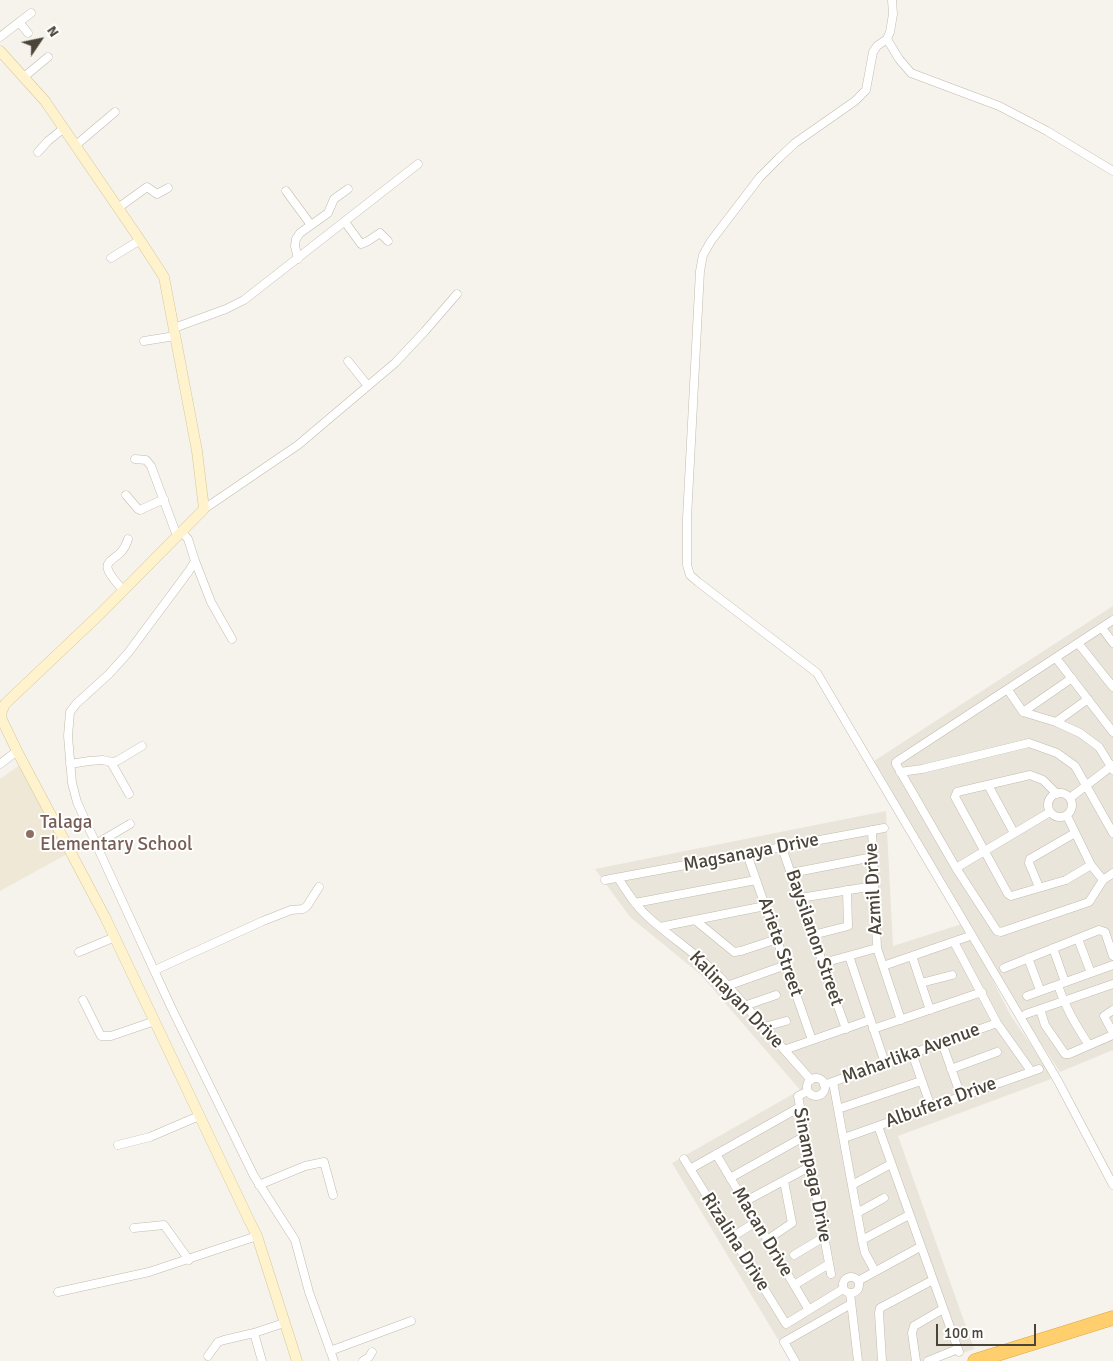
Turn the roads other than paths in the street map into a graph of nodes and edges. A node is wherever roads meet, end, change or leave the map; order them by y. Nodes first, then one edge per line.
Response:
1 (892, 0) edge
2 (31, 13) dead end
3 (19, 22) junction
4 (28, 34) dead end
5 (0, 37) edge
6 (888, 39) junction
7 (0, 50) edge
8 (48, 58) dead end
9 (24, 77) junction
10 (116, 112) dead end
11 (64, 128) junction
12 (76, 145) junction
13 (38, 152) dead end
14 (418, 164) dead end
15 (1113, 171) edge
16 (168, 188) dead end
17 (348, 189) dead end
18 (286, 190) dead end
19 (118, 208) junction
20 (344, 222) junction
21 (311, 225) junction
22 (140, 240) junction
23 (388, 241) dead end
24 (111, 258) dead end
25 (298, 259) junction
26 (457, 294) dead end
27 (175, 332) junction
28 (144, 341) dead end
29 (348, 361) dead end
30 (368, 386) junction
31 (135, 459) dead end
32 (126, 495) dead end
33 (164, 499) junction
34 (204, 509) junction
35 (180, 534) junction
36 (128, 539) dead end
37 (195, 561) junction
38 (123, 590) junction
39 (1113, 620) edge
40 (1102, 628) junction
41 (232, 639) dead end
42 (1113, 642) edge
43 (1078, 644) junction
44 (1056, 658) junction
45 (1072, 678) junction
46 (1113, 687) edge
47 (1008, 690) junction
48 (1088, 699) junction
49 (1023, 712) junction
50 (0, 713) edge
51 (1056, 722) junction
52 (1113, 732) edge
53 (142, 746) dead end
54 (17, 751) junction
55 (111, 762) junction
56 (0, 764) edge
57 (70, 764) junction
58 (1112, 767) edge
59 (900, 772) junction
60 (988, 785) junction
61 (1087, 785) junction
62 (129, 794) dead end
63 (1056, 794) junction
64 (1070, 798) junction
65 (1050, 812) junction
66 (1067, 816) junction
67 (130, 824) dead end
68 (884, 828) dead end
69 (872, 830) junction
70 (1014, 833) junction
71 (1075, 833) junction
72 (1113, 833) edge
73 (96, 844) junction
74 (782, 848) junction
75 (983, 851) junction
76 (747, 854) junction
77 (873, 857) junction
78 (1091, 865) junction
79 (956, 868) junction
80 (791, 873) junction
81 (1113, 873) edge
82 (618, 878) junction
83 (605, 880) dead end
84 (756, 880) junction
85 (1103, 880) junction
86 (874, 886) junction
87 (319, 887) dead end
88 (1039, 887) junction
89 (847, 890) junction
90 (800, 898) junction
91 (636, 903) junction
92 (765, 906) junction
93 (695, 920) junction
94 (660, 927) junction
95 (813, 935) junction
96 (115, 937) junction
97 (967, 937) dead end
98 (777, 939) junction
99 (1078, 939) junction
100 (954, 942) junction
101 (877, 948) junction
102 (1054, 948) junction
103 (79, 952) dead end
104 (849, 956) junction
105 (912, 956) junction
106 (1113, 956) edge
107 (1028, 958) junction
108 (823, 963) junction
109 (786, 965) junction
110 (883, 966) junction
111 (1113, 966) edge
112 (1004, 968) dead end
113 (155, 970) junction
114 (1090, 973) junction
115 (952, 975) dead end
116 (921, 983) junction
117 (1061, 983) junction
118 (1113, 984) edge
119 (727, 986) junction
120 (1040, 990) junction
121 (982, 992) junction
122 (776, 995) dead end
123 (1027, 996) dead end
124 (83, 1000) dead end
125 (1063, 1002) junction
126 (744, 1006) junction
127 (930, 1010) junction
128 (1040, 1010) junction
129 (1113, 1010) edge
130 (1026, 1014) dead end
131 (870, 1020) junction
132 (901, 1020) junction
133 (155, 1021) junction
134 (786, 1021) dead end
135 (997, 1023) junction
136 (764, 1027) junction
137 (846, 1029) junction
138 (873, 1030) junction
139 (1113, 1034) edge
140 (812, 1040) junction
141 (942, 1043) junction
142 (1089, 1045) junction
143 (784, 1050) junction
144 (997, 1052) dead end
145 (912, 1053) junction
146 (885, 1063) junction
147 (951, 1069) junction
148 (811, 1080) junction
149 (921, 1080) junction
150 (833, 1082) junction
151 (824, 1084) junction
152 (808, 1091) junction
153 (961, 1096) junction
154 (800, 1107) junction
155 (931, 1107) junction
156 (838, 1109) junction
157 (199, 1116) junction
158 (878, 1126) junction
159 (805, 1136) junction
160 (844, 1138) junction
161 (118, 1145) dead end
162 (716, 1154) junction
163 (684, 1160) dead end
164 (891, 1164) junction
165 (811, 1166) junction
166 (690, 1169) junction
167 (730, 1178) junction
168 (784, 1181) junction
169 (259, 1185) junction
170 (852, 1185) junction
171 (1113, 1185) edge
172 (333, 1195) dead end
173 (884, 1198) dead end
174 (744, 1202) junction
175 (857, 1213) junction
176 (909, 1215) junction
177 (756, 1222) junction
178 (134, 1228) dead end
179 (257, 1236) junction
180 (732, 1237) junction
181 (824, 1237) junction
182 (767, 1240) junction
183 (862, 1240) junction
184 (920, 1247) junction
185 (794, 1255) dead end
186 (189, 1260) junction
187 (829, 1264) junction
188 (875, 1272) junction
189 (831, 1274) dead end
190 (933, 1280) junction
191 (858, 1281) junction
192 (794, 1285) junction
193 (847, 1291) junction
194 (58, 1292) dead end
195 (851, 1304) junction
196 (943, 1309) junction
197 (809, 1310) junction
198 (1113, 1318) edge
199 (411, 1321) dead end
200 (284, 1323) junction
201 (254, 1333) junction
202 (330, 1351) junction
203 (372, 1352) dead end
204 (208, 1356) dead end
205 (262, 1361) edge
206 (297, 1361) edge
207 (334, 1361) edge
208 (363, 1361) edge
209 (795, 1361) edge
210 (858, 1361) edge
211 (882, 1361) edge
212 (916, 1361) edge
213 (928, 1361) edge
214 (975, 1361) edge

1 - 6 street
2 - 3 street
3 - 4 street
3 - 5 street
6 - 15 street
6 - 171 street
7 - 9 street
8 - 9 street
9 - 11 street
10 - 12 street
11 - 12 street
11 - 13 street
12 - 19 street
14 - 20 street
16 - 19 street
17 - 21 street
18 - 21 street
19 - 22 street
20 - 23 street
20 - 25 street
21 - 25 street
22 - 24 street
22 - 27 street
25 - 27 street
26 - 30 street
27 - 28 street
27 - 34 street
29 - 30 street
30 - 34 street
31 - 33 street
32 - 33 street
33 - 35 street
34 - 35 street
35 - 37 street
35 - 38 street
36 - 38 street
37 - 41 street
37 - 57 street
38 - 50 street
39 - 40 street
40 - 42 street
40 - 43 street
43 - 44 street
43 - 46 street
44 - 45 street
44 - 47 street
45 - 48 street
45 - 49 street
47 - 49 street
47 - 59 street
48 - 51 street
48 - 52 street
49 - 51 street
50 - 54 street
51 - 58 street
53 - 55 street
54 - 56 street
54 - 96 street
55 - 57 street
55 - 62 street
57 - 73 street
58 - 61 street
59 - 61 street
59 - 79 street
60 - 63 street
60 - 70 street
60 - 75 street
61 - 64 street
61 - 72 street
63 - 64 street
63 - 65 street
64 - 66 street
65 - 66 street
65 - 70 street
66 - 71 street
67 - 73 street
68 - 69 street, Magsanaya Drive
69 - 74 street, Magsanaya Drive
69 - 77 street, Azmil Drive
70 - 75 street
71 - 78 street
71 - 88 street
73 - 113 street
74 - 76 street, Magsanaya Drive
74 - 80 street, Baysilanon Street
75 - 79 street
75 - 88 street
76 - 82 street, Magsanaya Drive
76 - 84 street, Ariete Street
77 - 80 street
77 - 86 street, Azmil Drive
78 - 85 street
78 - 88 street
79 - 85 street
80 - 90 street, Baysilanon Street
81 - 85 street
82 - 83 street, Magsanaya Drive
82 - 91 street, Kalinayan Drive
84 - 91 street
84 - 92 street, Ariete Street
86 - 89 street
86 - 101 street, Azmil Drive
87 - 113 street
89 - 90 street
89 - 95 street
90 - 95 street, Baysilanon Street
91 - 94 street, Kalinayan Drive
92 - 93 street
92 - 98 street, Ariete Street
93 - 94 street
93 - 98 street
94 - 119 street, Kalinayan Drive
95 - 108 street, Baysilanon Street
96 - 103 street
96 - 133 street
97 - 100 street
98 - 109 street, Ariete Street
99 - 102 street
99 - 106 street
99 - 114 street
100 - 105 street
100 - 121 street
101 - 104 street
101 - 110 street, Azmil Drive
102 - 107 street
102 - 117 street
104 - 108 street
104 - 131 street
105 - 110 street
105 - 116 street
107 - 112 street
107 - 120 street
108 - 137 street, Baysilanon Street
109 - 119 street
109 - 140 street, Ariete Street
110 - 132 street, Azmil Drive
111 - 114 street
113 - 169 street
114 - 117 street
115 - 116 street
116 - 127 street
117 - 120 street
117 - 125 street
118 - 125 street
119 - 126 street, Kalinayan Drive
120 - 123 street
121 - 127 street
121 - 135 street
122 - 126 street
124 - 133 street
125 - 128 street
125 - 142 street
126 - 136 street, Kalinayan Drive
127 - 132 street
128 - 130 street
128 - 142 street
129 - 139 street
131 - 137 street
131 - 138 street
132 - 138 street
133 - 157 street
134 - 136 street
135 - 141 street, Maharlika Avenue
135 - 153 street, Albufera Drive
136 - 143 street, Kalinayan Drive
137 - 140 street
138 - 146 street
139 - 142 street
140 - 143 street
141 - 145 street, Maharlika Avenue
141 - 147 street
143 - 148 street, Kalinayan Drive
144 - 147 street
145 - 146 street, Maharlika Avenue
145 - 149 street
146 - 150 street, Maharlika Avenue
147 - 153 street
148 - 151 street
148 - 152 street
149 - 155 street
149 - 156 street
150 - 151 street, Maharlika Avenue
150 - 156 street
151 - 152 street
152 - 154 street, Sinampaga Drive
153 - 155 street, Albufera Drive
154 - 159 street, Sinampaga Drive
154 - 162 street
155 - 158 street, Albufera Drive
156 - 160 street
157 - 161 street
157 - 179 street
158 - 160 street, Albufera Drive
158 - 164 street
159 - 165 street, Sinampaga Drive
159 - 167 street
160 - 170 street
162 - 166 street
162 - 167 street, Macan Drive
163 - 166 street, Rizalina Drive
164 - 170 street
164 - 176 street
165 - 168 street
165 - 181 street, Sinampaga Drive
166 - 180 street, Rizalina Drive
167 - 174 street, Macan Drive
168 - 174 street
168 - 182 street
169 - 172 street
169 - 202 street
170 - 175 street
173 - 175 street
174 - 177 street, Macan Drive
175 - 183 street
176 - 183 street
176 - 184 street
177 - 180 street
177 - 182 street, Macan Drive
178 - 186 street
179 - 186 street
179 - 200 street
180 - 197 street, Rizalina Drive
181 - 185 street
181 - 187 street, Sinampaga Drive
182 - 192 street, Macan Drive
183 - 188 street
184 - 188 street
184 - 190 street
186 - 194 street
187 - 189 street, Sinampaga Drive
187 - 192 street, Sinampaga Drive
188 - 191 street
190 - 196 street
190 - 211 street
191 - 193 street
191 - 193 street
192 - 197 street, Macan Drive
193 - 195 street
193 - 197 street
195 - 209 street
195 - 210 street
196 - 212 street
196 - 213 street
198 - 214 highway
199 - 202 street
200 - 201 street
200 - 206 street
201 - 204 street
201 - 205 street
202 - 207 street
203 - 208 street

